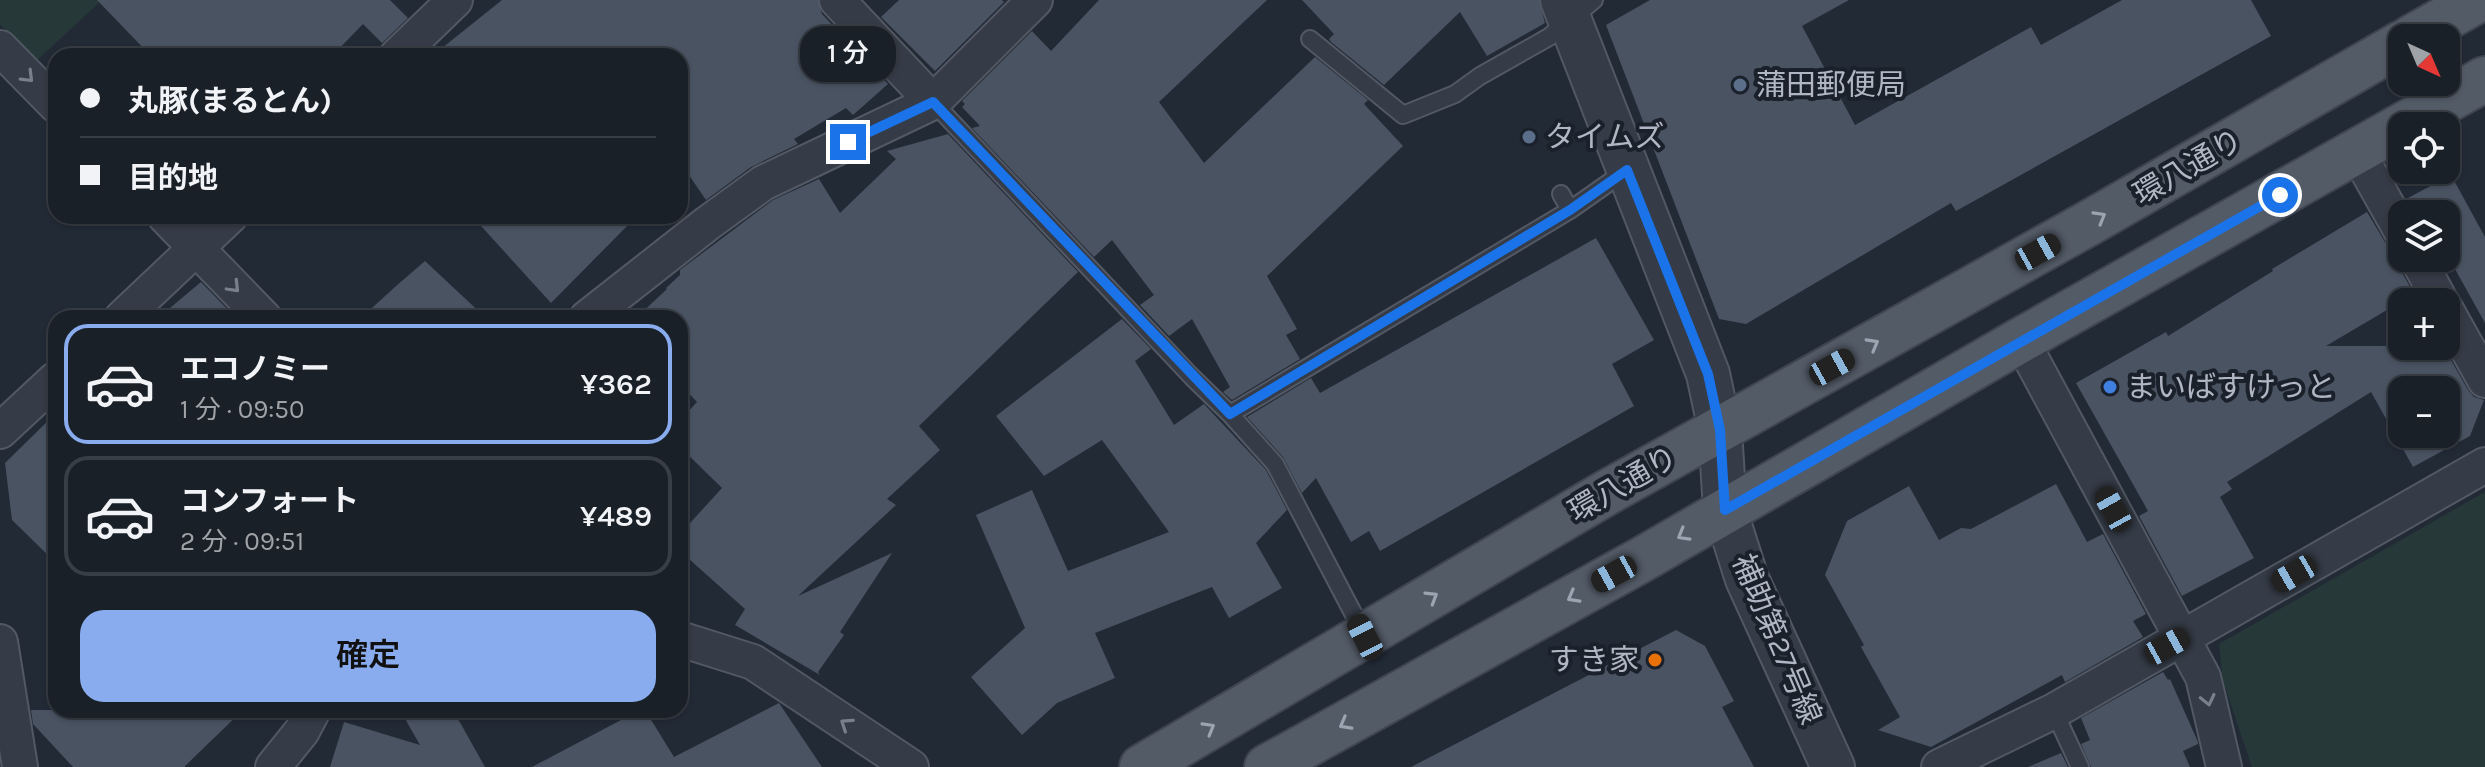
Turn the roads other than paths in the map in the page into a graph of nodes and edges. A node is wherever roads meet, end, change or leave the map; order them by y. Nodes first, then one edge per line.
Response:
1 (455, 0) edge
2 (837, 0) edge
3 (1035, 0) edge
4 (1575, 6) edge
5 (2455, 6) edge
6 (2430, 24) edge
7 (1310, 39) dead end
8 (0, 48) edge
9 (405, 48) edge
10 (2388, 51) edge
11 (2485, 79) edge
12 (48, 97) edge
13 (933, 102) junction
14 (2357, 152) junction
15 (1627, 170) junction
16 (1561, 194) dead end
17 (2388, 207) edge
18 (1570, 210) junction
19 (173, 224) edge
20 (222, 224) edge
21 (197, 248) junction
22 (131, 310) edge
23 (256, 310) edge
24 (597, 310) edge
25 (2460, 335) edge
26 (2021, 340) junction
27 (2485, 380) edge
28 (48, 386) edge
29 (1230, 414) junction
30 (1720, 430) junction
31 (0, 431) edge
32 (2485, 465) edge
33 (1725, 510) junction
34 (1365, 637) junction
35 (2183, 637) junction
36 (0, 642) edge
37 (688, 642) edge
38 (2054, 711) junction
39 (309, 718) edge
40 (20, 767) edge
41 (273, 767) edge
42 (911, 767) edge
43 (1142, 767) edge
44 (1267, 767) edge
45 (1833, 767) edge
46 (1939, 767) edge
47 (2080, 767) edge
48 (2224, 767) edge

1 - 9 street
2 - 13 street
3 - 13 street
4 - 7 lane
4 - 15 street, 補助第27号線
5 - 6 main road
8 -> 12 street
30 -> 10 main road, 環八通り
11 - 14 main road
13 - 24 street
13 - 29 lane
14 - 17 street
14 - 26 main road
15 - 18 lane
15 - 30 street, 補助第27号線
16 - 18 lane
18 - 29 lane
19 - 21 street
20 - 21 street
21 - 22 street
21 -> 23 street
25 - 27 street
26 - 33 main road
26 - 35 street
28 - 31 street
29 - 34 lane
30 - 33 street, 補助第27号線
34 -> 30 main road, 環八通り
32 - 35 street
33 -> 44 main road
33 - 45 street, 補助第27号線
43 -> 34 main road, 環八通り
35 - 38 street
35 -> 48 street
36 - 40 street
42 -> 37 street
38 - 46 street
38 - 47 lane
39 - 41 street

